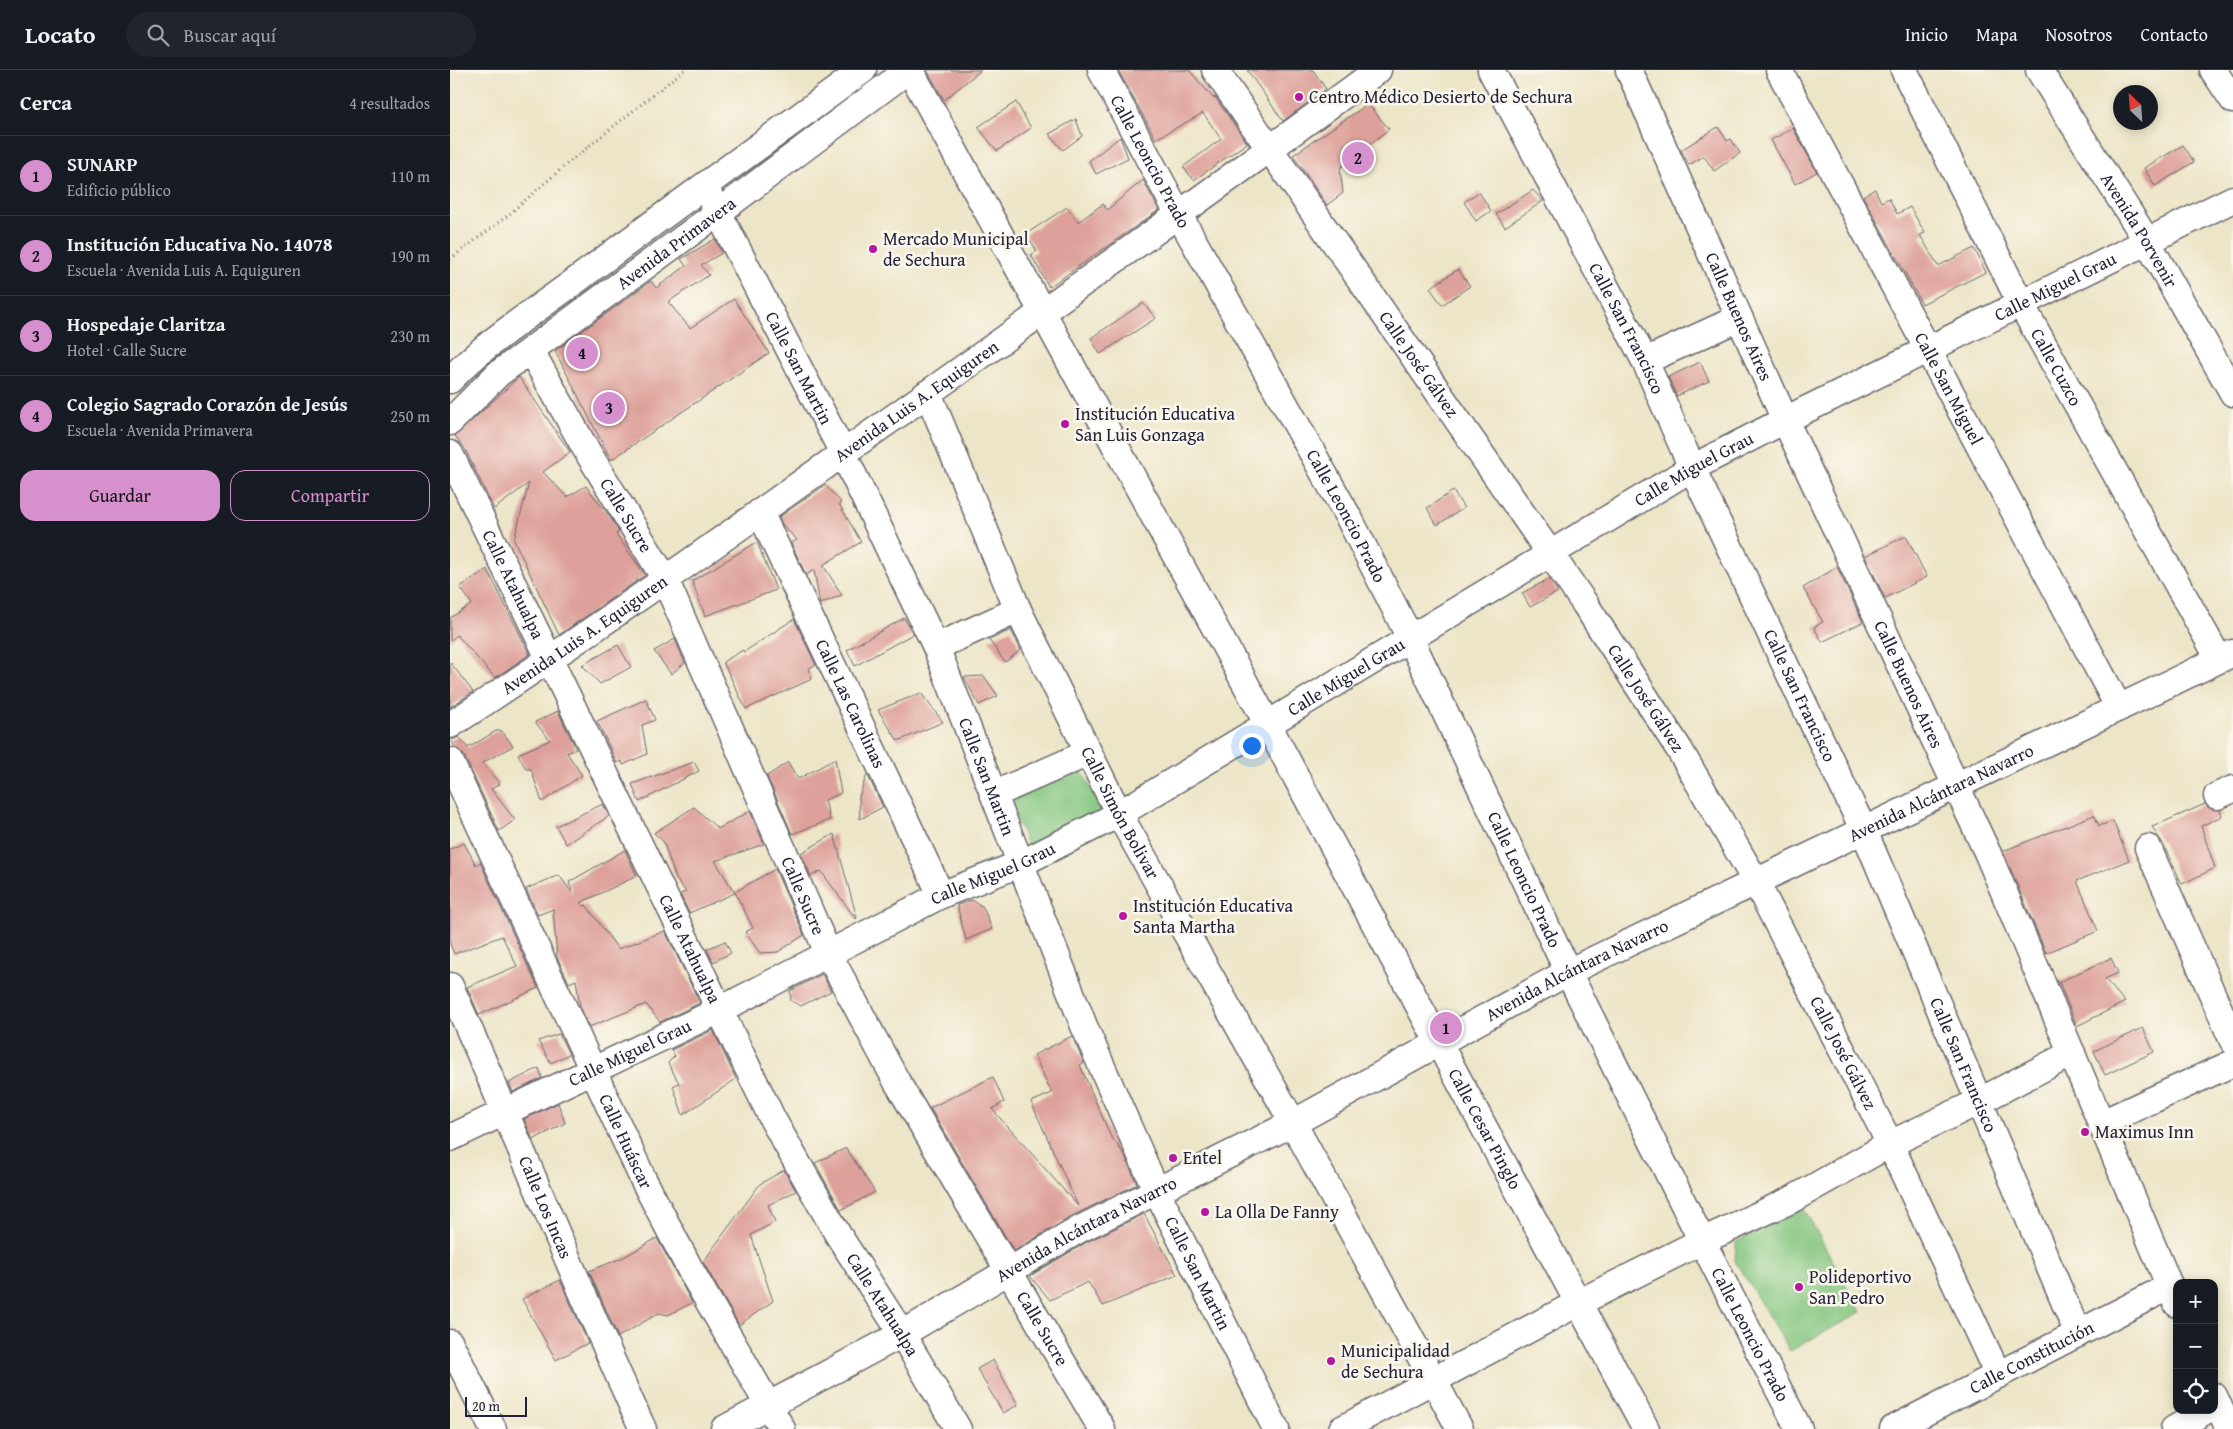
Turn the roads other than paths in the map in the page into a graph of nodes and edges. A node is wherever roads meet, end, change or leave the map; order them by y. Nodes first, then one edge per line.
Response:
1 (863, 70) edge
2 (909, 70) edge
3 (1101, 70) edge
4 (1215, 70) edge
5 (1378, 70) edge
6 (1491, 70) edge
7 (1629, 70) edge
8 (1779, 70) edge
9 (1904, 70) edge
10 (2039, 70) edge
11 (2213, 70) edge
12 (2233, 100) edge
13 (1269, 150) junction
14 (705, 187) junction
15 (2233, 199) edge
16 (720, 212) junction
17 (1179, 215) junction
18 (2147, 241) junction
19 (2021, 304) junction
20 (1043, 312) junction
21 (1739, 318) junction
22 (1929, 349) junction
23 (530, 351) junction
24 (1645, 360) junction
25 (450, 380) edge
26 (928, 393) junction
27 (2233, 393) edge
28 (1784, 420) junction
29 (450, 422) edge
30 (450, 454) edge
31 (843, 454) junction
32 (1692, 468) junction
33 (760, 512) junction
34 (1549, 553) junction
35 (665, 579) junction
36 (1018, 610) junction
37 (1410, 638) junction
38 (936, 647) junction
39 (2226, 656) edge
40 (551, 660) junction
41 (2119, 708) junction
42 (1267, 723) junction
43 (450, 725) edge
44 (1088, 753) junction
45 (450, 761) edge
46 (1956, 786) junction
47 (995, 794) junction
48 (1119, 814) junction
49 (1864, 831) junction
50 (2148, 848) dead end
51 (1022, 864) junction
52 (1756, 882) junction
53 (941, 896) junction
54 (828, 953) junction
55 (1568, 972) junction
56 (450, 986) edge
57 (718, 1010) junction
58 (2233, 1041) edge
59 (1439, 1042) junction
60 (2072, 1053) junction
61 (2233, 1063) edge
62 (594, 1069) junction
63 (1980, 1101) junction
64 (506, 1111) junction
65 (1293, 1122) junction
66 (2102, 1123) junction
67 (450, 1138) edge
68 (1890, 1144) junction
69 (1157, 1192) junction
70 (1702, 1241) junction
71 (1009, 1270) junction
72 (2173, 1295) edge
73 (1578, 1303) junction
74 (902, 1334) junction
75 (2078, 1334) junction
76 (450, 1342) edge
77 (1998, 1375) junction
78 (1433, 1382) junction
79 (769, 1406) junction
80 (2218, 1406) edge
81 (2200, 1414) edge
82 (1909, 1426) edge
83 (493, 1429) edge
84 (643, 1429) edge
85 (724, 1429) edge
86 (782, 1429) edge
87 (958, 1429) edge
88 (1102, 1429) edge
89 (1276, 1429) edge
90 (1342, 1429) edge
91 (1460, 1429) edge
92 (1646, 1429) edge
93 (1799, 1429) edge
94 (2174, 1429) edge
95 (2229, 1429) edge

1 - 14 street, Avenida Primavera
2 - 16 street, Avenida Primavera
2 - 20 street, Calle Cesar Pinglo
3 - 17 street, Calle Leoncio Prado
4 - 13 street, Calle José Gálvez
5 - 13 street, Avenida Luis A. Equiguren
6 - 24 street, Calle San Francisco
7 - 21 street, Calle Buenos Aires
8 - 22 street, Calle San Miguel
9 - 19 street, Calle Cuzco
10 - 18 street, Avenida Porvenir
11 - 12 street
13 - 17 street, Avenida Luis A. Equiguren
13 - 34 street, Calle José Gálvez
14 - 16 street, Calle San Martin
14 - 25 street, Avenida Primavera
15 - 18 street, Calle Miguel Grau
16 - 23 street, Avenida Primavera
16 - 31 street, Calle San Martin
17 - 20 street, Avenida Luis A. Equiguren
17 - 37 street, Calle Leoncio Prado
18 - 19 street, Calle Miguel Grau
18 - 27 street, Avenida Porvenir
19 - 22 street, Calle Miguel Grau
19 - 39 street, Calle Cuzco
20 - 26 street, Avenida Luis A. Equiguren
20 - 42 street, Calle Cesar Pinglo
21 - 24 street
21 - 28 street, Calle Buenos Aires
22 - 28 street, Calle Miguel Grau
22 - 41 street, Calle San Miguel
23 - 29 street, Avenida Primavera
23 - 35 street, Calle Sucre
24 - 32 street, Calle San Francisco
26 - 31 street, Avenida Luis A. Equiguren
26 - 36 street, Calle Simón Bolivar
28 - 32 street, Calle Miguel Grau
28 - 46 street, Calle Buenos Aires
30 - 40 street, Calle Atahualpa
31 - 33 street, Avenida Luis A. Equiguren
31 - 38 street, Calle San Martin
32 - 34 street, Calle Miguel Grau
32 - 49 street, Calle San Francisco
33 - 35 street, Avenida Luis A. Equiguren
33 - 53 street, Calle Las Carolinas
34 - 37 street, Calle Miguel Grau
34 - 52 street, Calle José Gálvez
35 - 40 street, Avenida Luis A. Equiguren
35 - 54 street, Calle Sucre
36 - 38 street
36 - 44 street, Calle Simón Bolivar
37 - 42 street, Calle Miguel Grau
37 - 55 street, Calle Leoncio Prado
38 - 47 street, Calle San Martin
39 - 41 street, Avenida Alcántara Navarro
40 - 43 street, Avenida Luis A. Equiguren
40 - 57 street, Calle Atahualpa
41 - 46 street, Avenida Alcántara Navarro
42 - 48 street, Calle Miguel Grau
42 - 59 street, Calle Cesar Pinglo
44 - 47 street
44 - 48 street, Calle Simón Bolivar
45 - 62 street, Calle Huáscar
46 - 49 street, Avenida Alcántara Navarro
46 - 60 street, Calle Buenos Aires
47 - 51 street, Calle San Martin
48 - 51 street, Calle Miguel Grau
48 - 65 street, Calle Simón Bolivar
49 - 52 street, Avenida Alcántara Navarro
49 - 63 street, Calle San Francisco
50 - 58 street
51 - 53 street, Calle Miguel Grau
51 - 69 street, Calle San Martin
52 - 55 street, Avenida Alcántara Navarro
52 - 68 street, Calle José Gálvez
53 - 54 street, Calle Miguel Grau
54 - 57 street, Calle Miguel Grau
54 - 71 street, Calle Sucre
55 - 59 street, Avenida Alcántara Navarro
55 - 70 street, Calle Leoncio Prado
56 - 64 street, Calle Los Incas
57 - 62 street, Calle Miguel Grau
57 - 74 street, Calle Atahualpa
59 - 65 street, Avenida Alcántara Navarro
59 - 73 street, Calle Cesar Pinglo
60 - 63 street
60 - 66 street, Calle Buenos Aires
61 - 66 street
62 - 64 street, Calle Miguel Grau
62 - 79 street, Calle Huáscar
63 - 68 street
63 - 75 street, Calle San Francisco
64 - 67 street, Calle Miguel Grau
64 - 84 street, Calle Los Incas
65 - 69 street, Avenida Alcántara Navarro
65 - 78 street, Calle Simón Bolivar
66 - 72 street, Calle Buenos Aires
68 - 70 street
68 - 77 street, Calle José Gálvez
69 - 71 street, Avenida Alcántara Navarro
69 - 89 street, Calle San Martin
70 - 73 street
70 - 93 street, Calle Leoncio Prado
71 - 74 street, Avenida Alcántara Navarro
71 - 88 street, Calle Sucre
72 - 75 street, Calle Constitución
73 - 78 street
73 - 92 street, Calle Cesar Pinglo
74 - 79 street, Avenida Alcántara Navarro
74 - 87 street, Calle Atahualpa
75 - 77 street, Calle Constitución
76 - 83 street
77 - 82 street, Calle Constitución
78 - 90 street
78 - 91 street, Calle Simón Bolivar
79 - 85 street, Avenida Alcántara Navarro
79 - 86 street, Calle Huáscar
80 - 95 street
81 - 94 street

